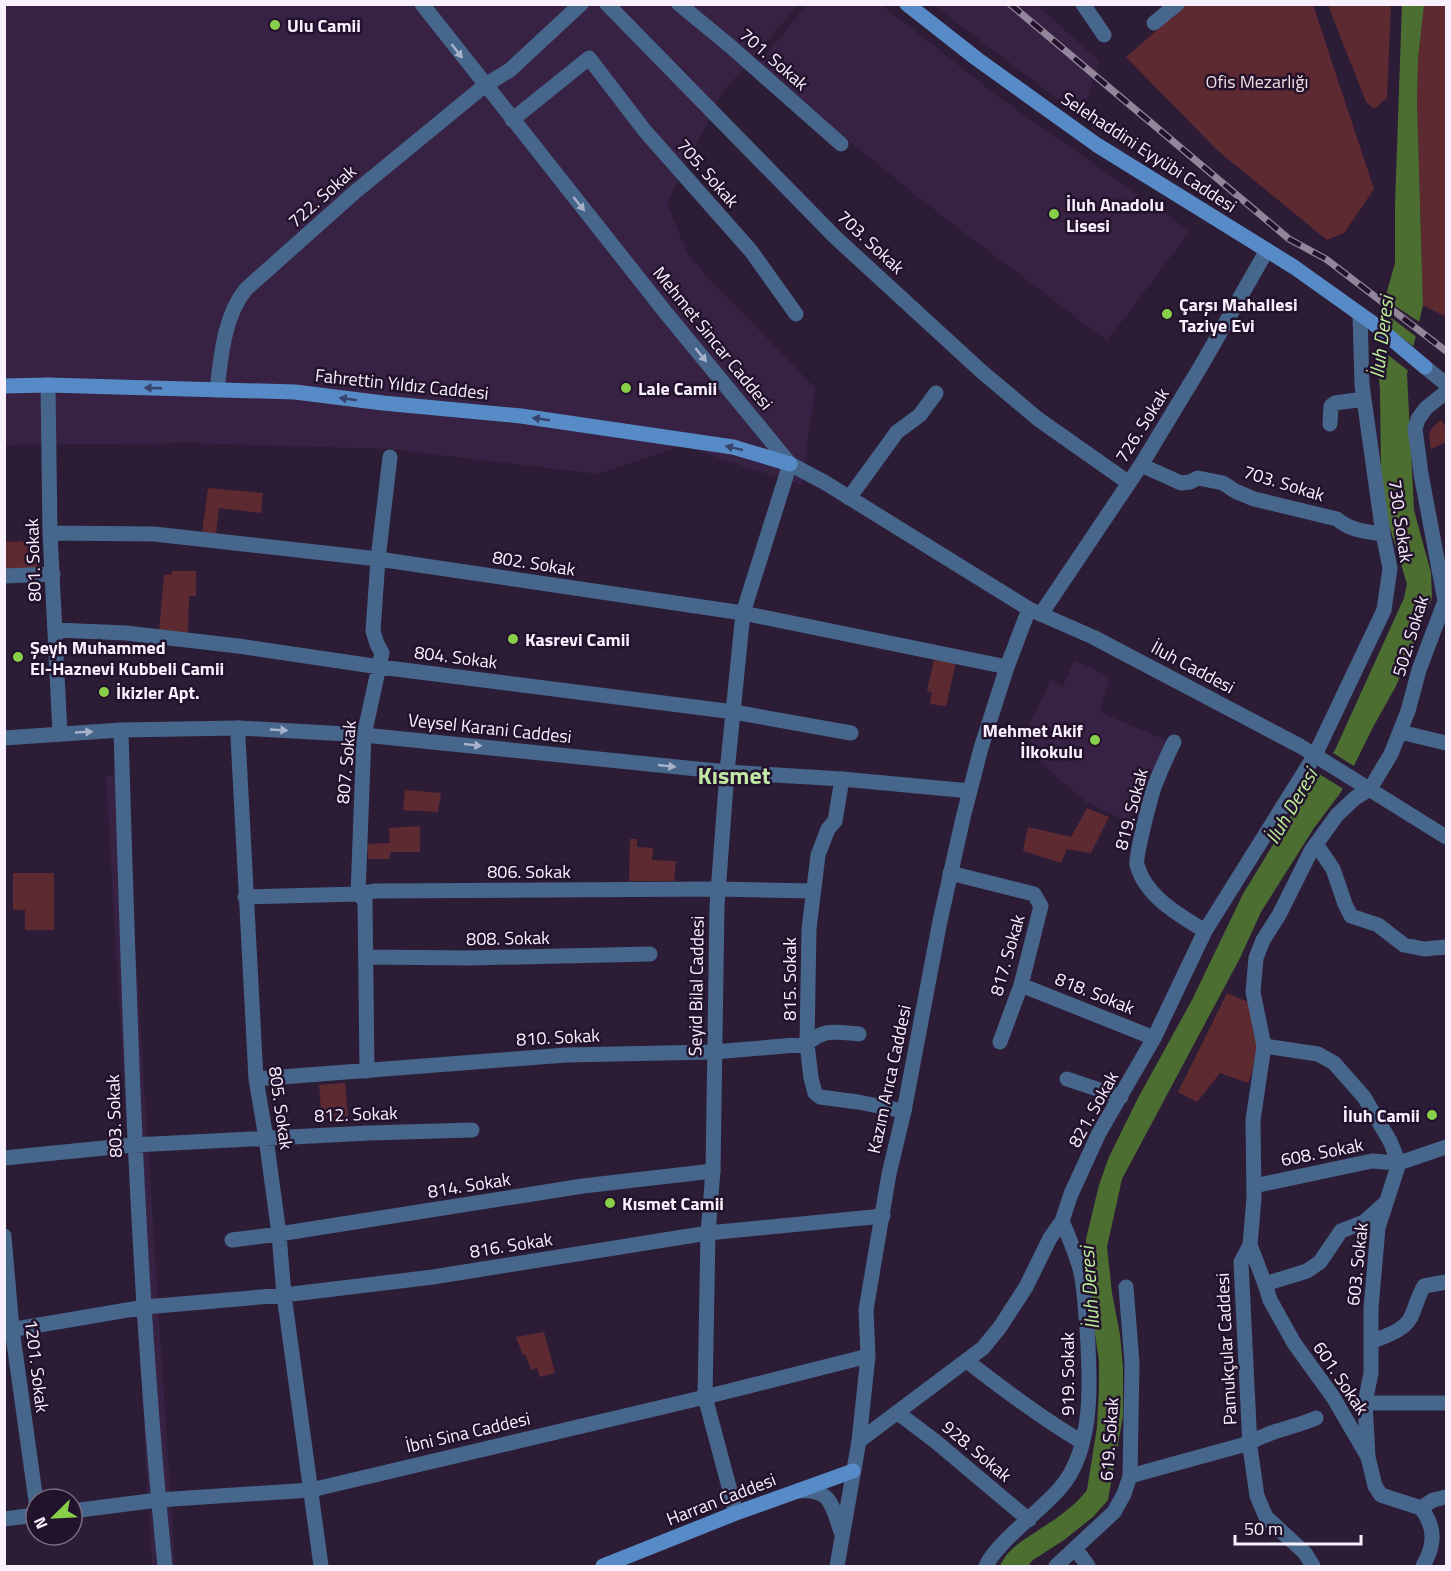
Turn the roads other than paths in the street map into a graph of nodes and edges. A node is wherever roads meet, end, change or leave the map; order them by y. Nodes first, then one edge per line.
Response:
1 (422, 4) edge
2 (581, 4) edge
3 (607, 4) edge
4 (679, 4) edge
5 (907, 4) edge
6 (1083, 4) edge
7 (1177, 4) edge
8 (1154, 23) dead end
9 (1104, 35) dead end
10 (484, 86) junction
11 (512, 120) junction
12 (841, 144) dead end
13 (1267, 250) junction
14 (796, 314) dead end
15 (1360, 314) junction
16 (1425, 367) joint
17 (48, 384) junction
18 (1446, 384) edge
19 (4, 386) edge
20 (217, 390) junction
21 (1446, 392) edge
22 (936, 393) dead end
23 (1364, 399) junction
24 (1330, 424) dead end
25 (390, 457) dead end
26 (790, 464) junction
27 (1141, 465) junction
28 (1129, 483) junction
29 (849, 498) junction
30 (50, 533) junction
31 (1383, 534) junction
32 (378, 559) junction
33 (53, 574) junction
34 (4, 576) edge
35 (1446, 601) edge
36 (743, 613) junction
37 (1038, 613) junction
38 (55, 630) junction
39 (380, 667) junction
40 (1007, 667) junction
41 (734, 712) junction
42 (239, 728) junction
43 (121, 730) junction
44 (1400, 732) junction
45 (851, 733) dead end
46 (60, 734) junction
47 (364, 735) junction
48 (4, 738) edge
49 (1174, 742) dead end
50 (1446, 743) edge
51 (1318, 757) junction
52 (727, 772) junction
53 (842, 779) junction
54 (1370, 789) junction
55 (970, 791) junction
56 (1446, 837) edge
57 (1316, 844) junction
58 (950, 873) junction
59 (718, 890) junction
60 (813, 891) junction
61 (358, 894) junction
62 (245, 897) junction
63 (1205, 931) junction
64 (1446, 947) edge
65 (650, 954) dead end
66 (367, 957) junction
67 (1021, 985) junction
68 (859, 1034) dead end
69 (1154, 1038) junction
70 (1000, 1042) dead end
71 (807, 1044) junction
72 (1264, 1046) junction
73 (714, 1052) junction
74 (367, 1071) junction
75 (256, 1079) junction
76 (1067, 1079) dead end
77 (1121, 1097) junction
78 (904, 1111) junction
79 (472, 1130) dead end
80 (266, 1138) junction
81 (134, 1145) junction
82 (1445, 1152) edge
83 (4, 1158) edge
84 (1399, 1163) junction
85 (712, 1171) junction
86 (1254, 1186) junction
87 (1386, 1202) junction
88 (883, 1216) junction
89 (1062, 1221) junction
90 (708, 1233) junction
91 (279, 1234) junction
92 (4, 1236) edge
93 (232, 1240) dead end
94 (1250, 1245) junction
95 (1446, 1282) edge
96 (1265, 1284) junction
97 (1126, 1287) dead end
98 (284, 1295) junction
99 (145, 1307) junction
100 (8, 1330) edge
101 (1371, 1342) junction
102 (868, 1356) junction
103 (967, 1361) junction
104 (705, 1397) junction
105 (1365, 1403) junction
106 (1446, 1403) edge
107 (898, 1413) junction
108 (1316, 1418) dead end
109 (859, 1441) junction
110 (1082, 1442) junction
111 (1250, 1443) junction
112 (1368, 1457) junction
113 (853, 1471) junction
114 (1130, 1476) junction
115 (34, 1487) edge
116 (311, 1490) junction
117 (798, 1491) junction
118 (1446, 1497) edge
119 (158, 1500) junction
120 (1421, 1508) junction
121 (84, 1509) edge
122 (736, 1513) junction
123 (24, 1516) edge
124 (4, 1519) edge
125 (1029, 1520) junction
126 (842, 1535) junction
127 (1075, 1548) junction
128 (1439, 1553) edge
129 (165, 1566) edge
130 (321, 1566) edge
131 (603, 1566) edge
132 (837, 1566) edge
133 (986, 1566) edge
134 (1056, 1566) edge
135 (1088, 1566) edge
136 (1313, 1566) edge
137 (1423, 1566) edge

1 -> 10 street, Mehmet Sincar Caddesi
2 - 10 street, 722. Sokak
3 - 28 street, 703. Sokak
4 - 12 street, 701. Sokak
5 - 13 main road, Selehaddini Eyyübi Caddesi
6 - 9 street
7 - 8 street
10 - 11 street, Mehmet Sincar Caddesi
10 - 20 street, 722. Sokak
11 - 14 street, 705. Sokak
11 -> 26 street, Mehmet Sincar Caddesi
13 - 15 main road, Selehaddini Eyyübi Caddesi
13 - 27 street, 726. Sokak
15 - 16 main road, Selehaddini Eyyübi Caddesi
15 - 23 street, 730. Sokak
16 - 18 street
17 - 19 main road, Fahrettin Yıldız Caddesi
20 -> 17 main road, Fahrettin Yıldız Caddesi
17 - 30 street, 801. Sokak
26 -> 20 main road, Fahrettin Yıldız Caddesi
21 - 35 street, 502. Sokak
22 - 29 street
23 - 24 street
23 - 31 street, 730. Sokak
25 - 32 street, 807. Sokak
26 - 29 street, Mehmet Sincar Caddesi
26 - 36 street, Seyid Bilal Caddesi
27 - 28 street, 726. Sokak
27 - 31 street, 703. Sokak
28 - 37 street, 726. Sokak
29 - 37 street, Mehmet Sincar Caddesi
30 - 32 street, 802. Sokak
30 - 33 street, 801. Sokak
31 - 51 street, 730. Sokak
32 - 36 street, 802. Sokak
32 - 39 street, 807. Sokak
33 - 34 street
33 - 38 street, 801. Sokak
35 - 44 street, 502. Sokak
36 - 40 street, 802. Sokak
36 - 41 street, Seyid Bilal Caddesi
37 - 40 street, Kazım Arıca Caddesi
37 - 51 street, İluh Caddesi
38 - 39 street, 804. Sokak
38 - 46 street, 801. Sokak
39 - 41 street, 804. Sokak
39 - 47 street, 807. Sokak
40 - 55 street, Kazım Arıca Caddesi
41 - 45 street, 804. Sokak
41 - 52 street, Seyid Bilal Caddesi
42 - 43 street, Veysel Karani Caddesi
42 -> 47 street, Veysel Karani Caddesi
42 - 62 street, 805. Sokak
46 -> 43 street, Veysel Karani Caddesi
43 - 81 street, 803. Sokak
44 - 50 street
44 - 54 street, 502. Sokak
46 - 48 street, Veysel Karani Caddesi
47 -> 52 street, Veysel Karani Caddesi
47 - 61 street, 807. Sokak
49 - 63 street, 819. Sokak
51 - 54 street, İluh Caddesi
51 - 63 street, 821. Sokak
52 - 53 street, Veysel Karani Caddesi
52 - 59 street, Seyid Bilal Caddesi
53 - 55 street, Veysel Karani Caddesi
53 - 60 street, 815. Sokak
54 - 56 street
54 - 57 street, Pamukçular Caddesi
55 - 58 street, Kazım Arıca Caddesi
57 - 64 street
57 - 72 street, Pamukçular Caddesi
58 - 67 street, 817. Sokak
58 - 78 street, Kazım Arıca Caddesi
59 - 60 street, 806. Sokak
59 - 61 street, 806. Sokak
59 - 73 street, Seyid Bilal Caddesi
60 - 71 street, 815. Sokak
61 - 62 street, 806. Sokak
61 - 66 street, 807. Sokak
62 - 75 street, 805. Sokak
63 - 69 street, 821. Sokak
65 - 66 street, 808. Sokak
66 - 74 street, 807. Sokak
67 - 69 street, 818. Sokak
67 - 70 street, 817. Sokak
68 - 71 street, 810. Sokak
69 - 77 street, 821. Sokak
71 - 73 street, 810. Sokak
71 - 78 street, 815. Sokak
72 - 84 street
72 - 86 street, Pamukçular Caddesi
73 - 74 street, 810. Sokak
73 - 85 street, Seyid Bilal Caddesi
74 - 75 street, 810. Sokak
75 - 80 street, 805. Sokak
76 - 77 street
77 - 89 street, 821. Sokak
78 - 88 street, Kazım Arıca Caddesi
79 - 80 street, 812. Sokak
80 - 81 street, 812. Sokak
80 - 91 street, 805. Sokak
81 - 83 street, 812. Sokak
81 - 99 street, 803. Sokak
82 - 84 street
84 - 86 street, 608. Sokak
84 - 87 street, 603. Sokak
85 - 90 street, Seyid Bilal Caddesi
85 - 91 street, 814. Sokak
86 - 94 street, Pamukçular Caddesi
87 - 96 street
87 - 101 street, 603. Sokak
88 - 90 street, 816. Sokak
88 - 102 street, Kazım Arıca Caddesi
89 - 103 street, 821. Sokak
89 - 110 street, 919. Sokak
90 - 98 street, 816. Sokak
90 - 104 street, Seyid Bilal Caddesi
91 - 93 street, 814. Sokak
91 - 98 street, 805. Sokak
92 - 100 street, 1201. Sokak
94 - 96 street, 601. Sokak
94 - 111 street, Pamukçular Caddesi
95 - 101 street
96 - 112 street, 601. Sokak
97 - 114 street, 619. Sokak
98 - 99 street, 816. Sokak
98 - 116 street, 805. Sokak
99 - 100 street, 816. Sokak
99 - 119 street, 803. Sokak
100 - 115 street, 1201. Sokak
101 - 105 street, 603. Sokak
102 - 104 street, İbni Sina Caddesi
102 - 109 street, Kazım Arıca Caddesi
103 - 107 street, 821. Sokak
103 - 110 street
104 - 116 street, İbni Sina Caddesi
104 - 122 street, Seyid Bilal Caddesi
105 - 106 street
105 - 112 street, 603. Sokak
107 - 109 street, 821. Sokak
107 - 125 street, 928. Sokak
108 - 111 street
109 - 113 street, Kazım Arıca Caddesi
110 - 125 street, 919. Sokak
111 - 114 street
111 - 136 street, Pamukçular Caddesi
112 - 120 street, 601. Sokak
113 - 117 main road, Harran Caddesi
113 - 126 street, Kazım Arıca Caddesi
114 - 127 street, 619. Sokak
116 - 119 street, İbni Sina Caddesi
116 - 130 street, 805. Sokak
117 - 122 main road, Harran Caddesi
117 - 126 street
118 - 120 street
119 - 121 street, İbni Sina Caddesi
119 - 129 street, 803. Sokak
120 - 128 street
122 - 131 main road, Harran Caddesi
123 - 124 street
125 - 133 street, 919. Sokak
126 - 132 street, Kazım Arıca Caddesi
127 - 134 street, 619. Sokak
127 - 135 street
128 - 137 street

